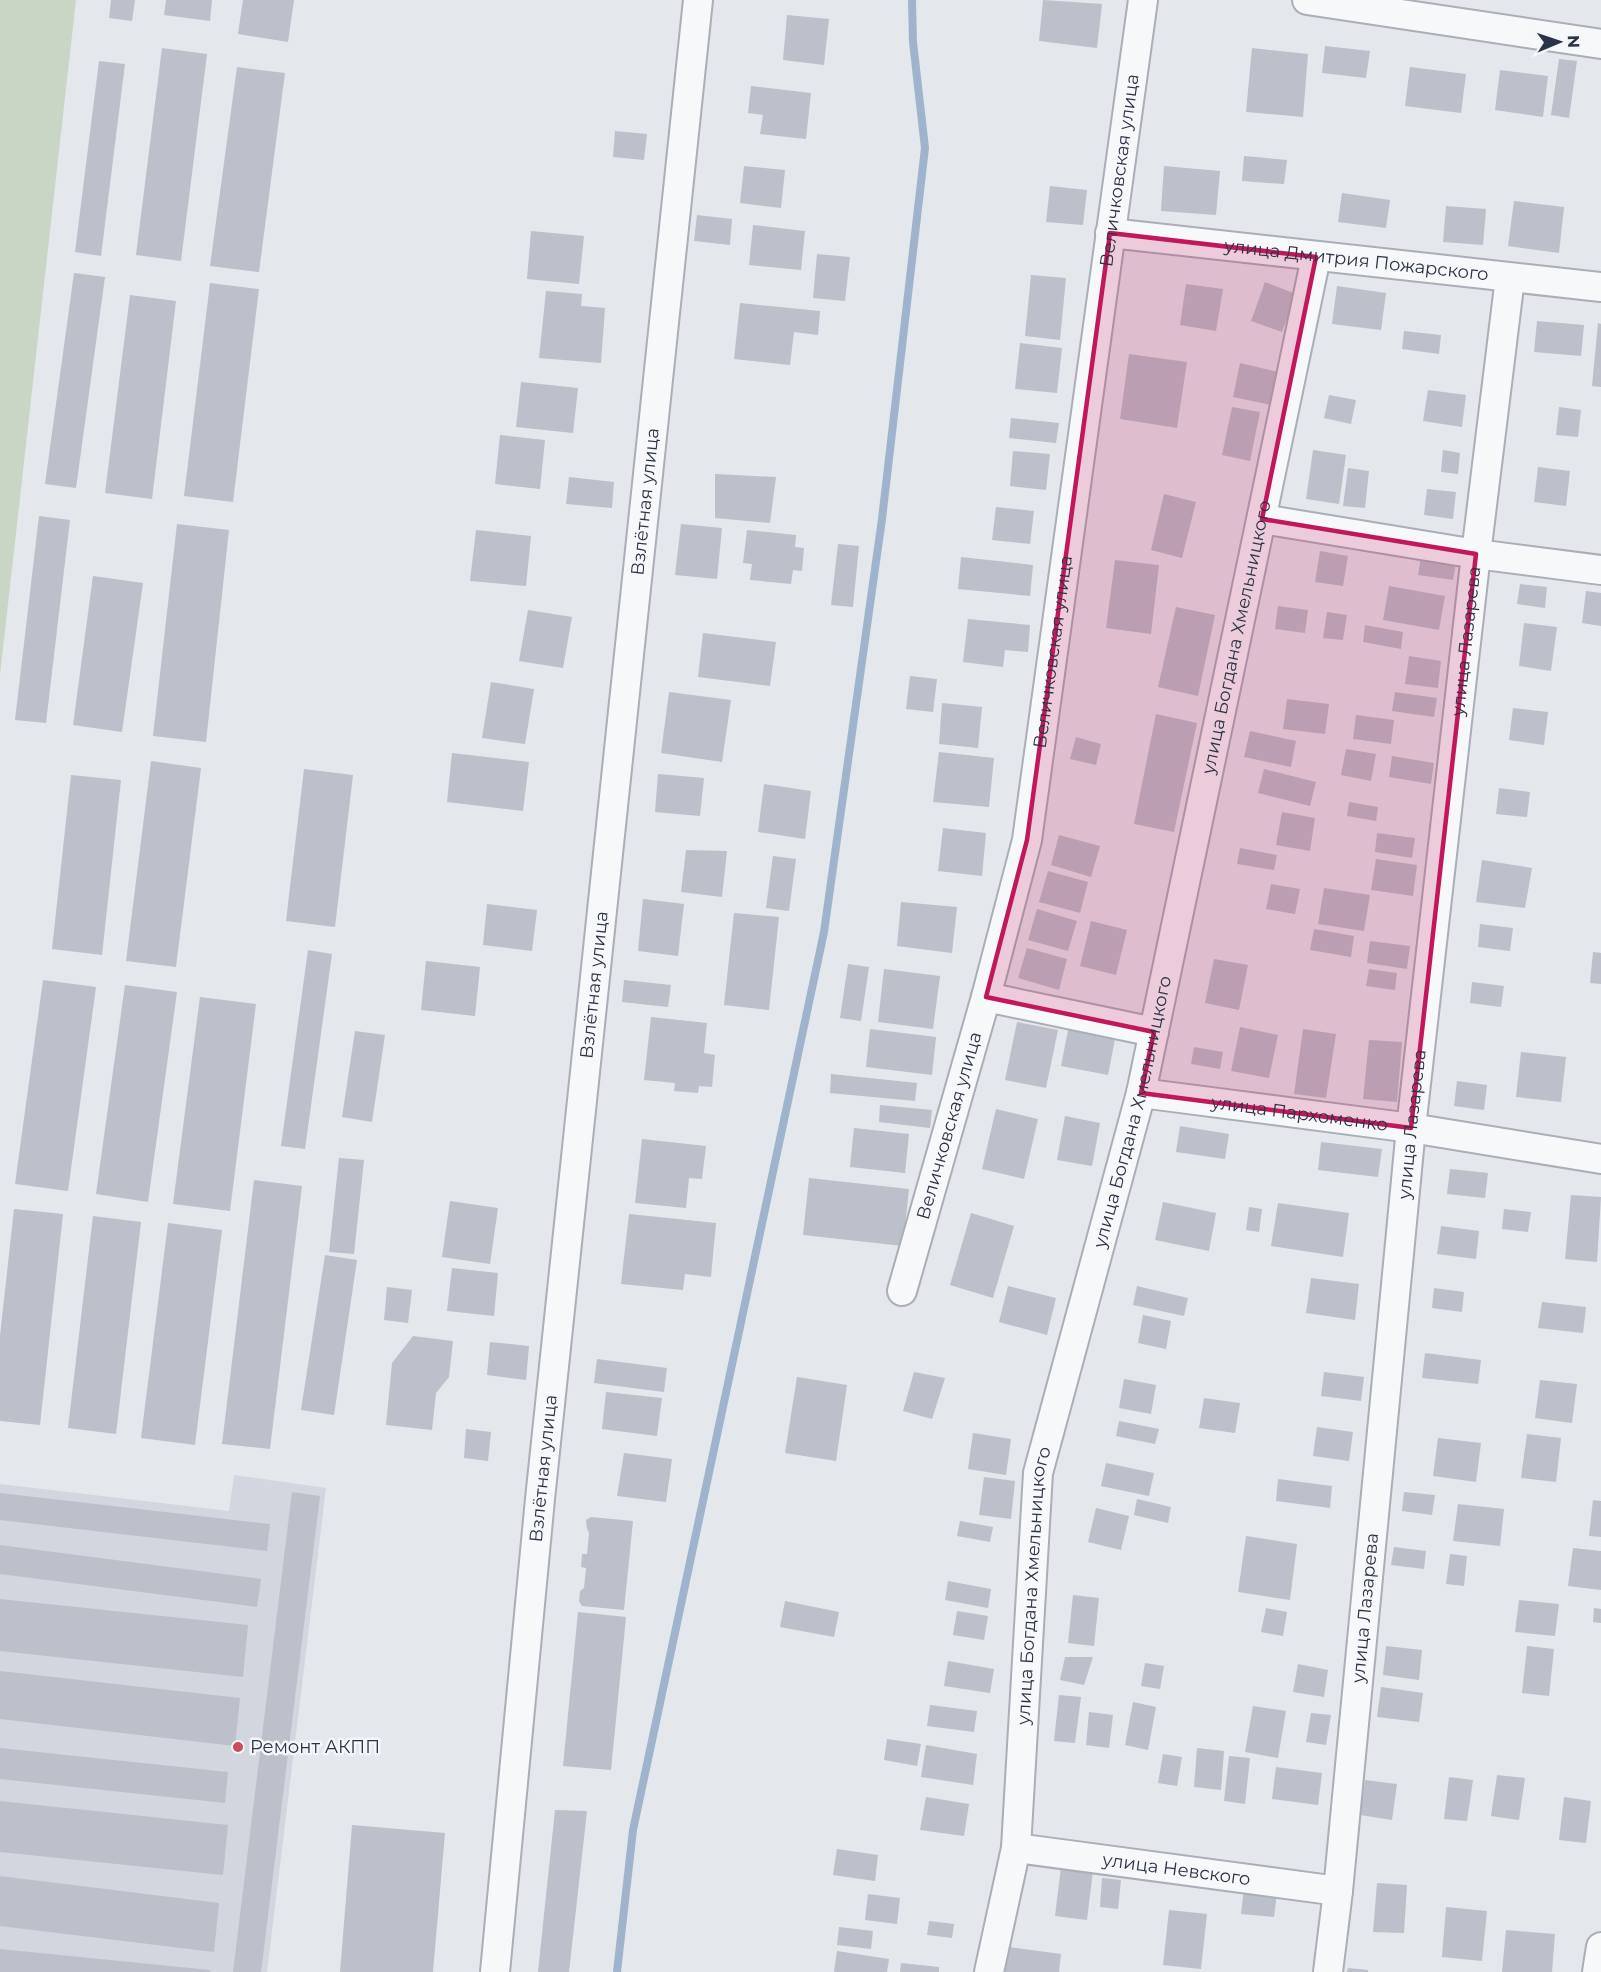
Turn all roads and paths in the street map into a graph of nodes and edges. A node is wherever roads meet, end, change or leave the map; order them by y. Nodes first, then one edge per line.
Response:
1 (698, 0) edge
2 (1143, 0) edge
3 (1307, 0) edge
4 (1601, 44) edge
5 (1110, 233) junction
6 (1316, 257) junction
7 (1510, 278) junction
8 (1601, 287) edge
9 (1262, 519) junction
10 (1476, 554) junction
11 (1601, 570) edge
12 (986, 997) junction
13 (1154, 1032) junction
14 (1140, 1093) junction
15 (1411, 1128) junction
16 (1601, 1159) edge
17 (902, 1291) dead end
18 (1016, 1848) junction
19 (1338, 1891) junction
20 (1601, 1947) edge
21 (495, 1972) edge
22 (989, 1972) edge
23 (1328, 1972) edge
24 (1597, 1972) edge

1 - 21 street, Взлётная улица
2 - 5 street, Величковская улица
3 - 4 street
5 - 6 street, улица Дмитрия Пожарского
5 - 12 street, Величковская улица
6 - 7 street, улица Дмитрия Пожарского
6 - 9 street, улица Богдана Хмельницкого
7 - 8 street, улица Дмитрия Пожарского
7 - 10 street, улица Лазарева
9 - 10 street
9 - 13 street, улица Богдана Хмельницкого
10 - 11 street
10 - 15 street, улица Лазарева
12 - 13 street
12 - 17 street, Величковская улица
13 - 14 street, улица Богдана Хмельницкого
14 - 15 street, улица Пархоменко
14 - 18 street, улица Богдана Хмельницкого
15 - 16 street, улица Пархоменко
15 - 19 street, улица Лазарева
18 - 19 street, улица Невского
18 - 22 street, улица Богдана Хмельницкого
19 - 23 street, улица Лазарева
20 - 24 street

